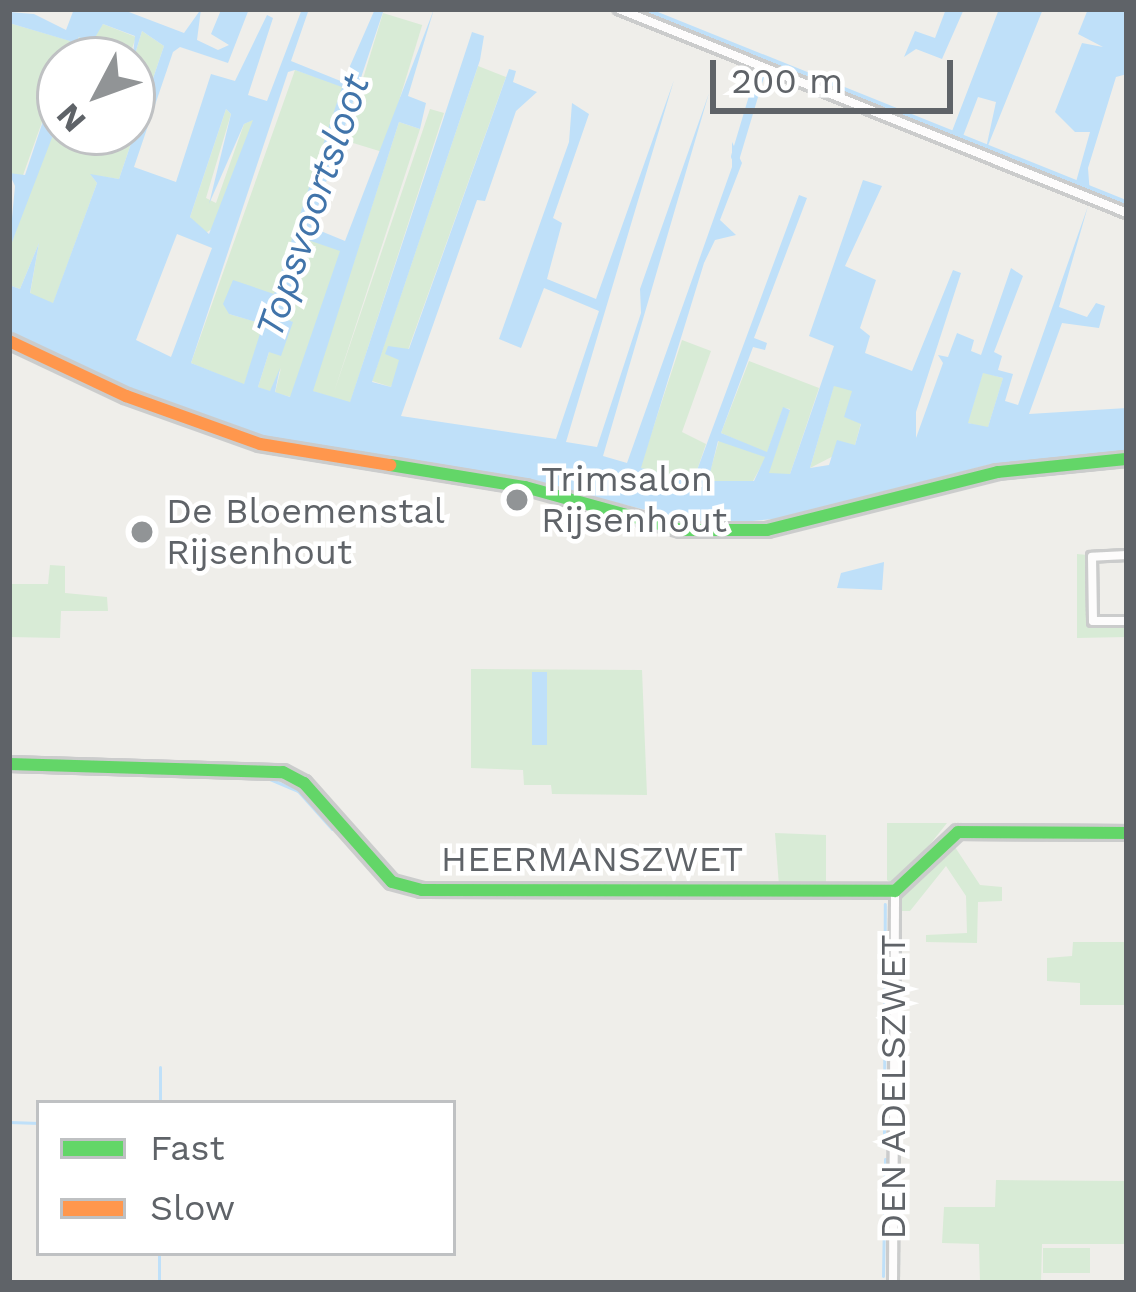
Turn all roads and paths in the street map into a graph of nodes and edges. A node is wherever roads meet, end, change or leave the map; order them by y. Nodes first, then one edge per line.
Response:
1 (619, 9) edge
2 (1127, 213) edge
3 (9, 341) edge
4 (1127, 459) edge
5 (1127, 555) edge
6 (1127, 621) edge
7 (9, 764) edge
8 (1127, 832) edge
9 (895, 891) junction
10 (893, 1283) edge

1 - 2 street
3 - 4 street
5 - 6 street
7 - 9 street, HEERMANSZWET
8 - 9 street
9 - 10 street, DEN ADELSZWET

